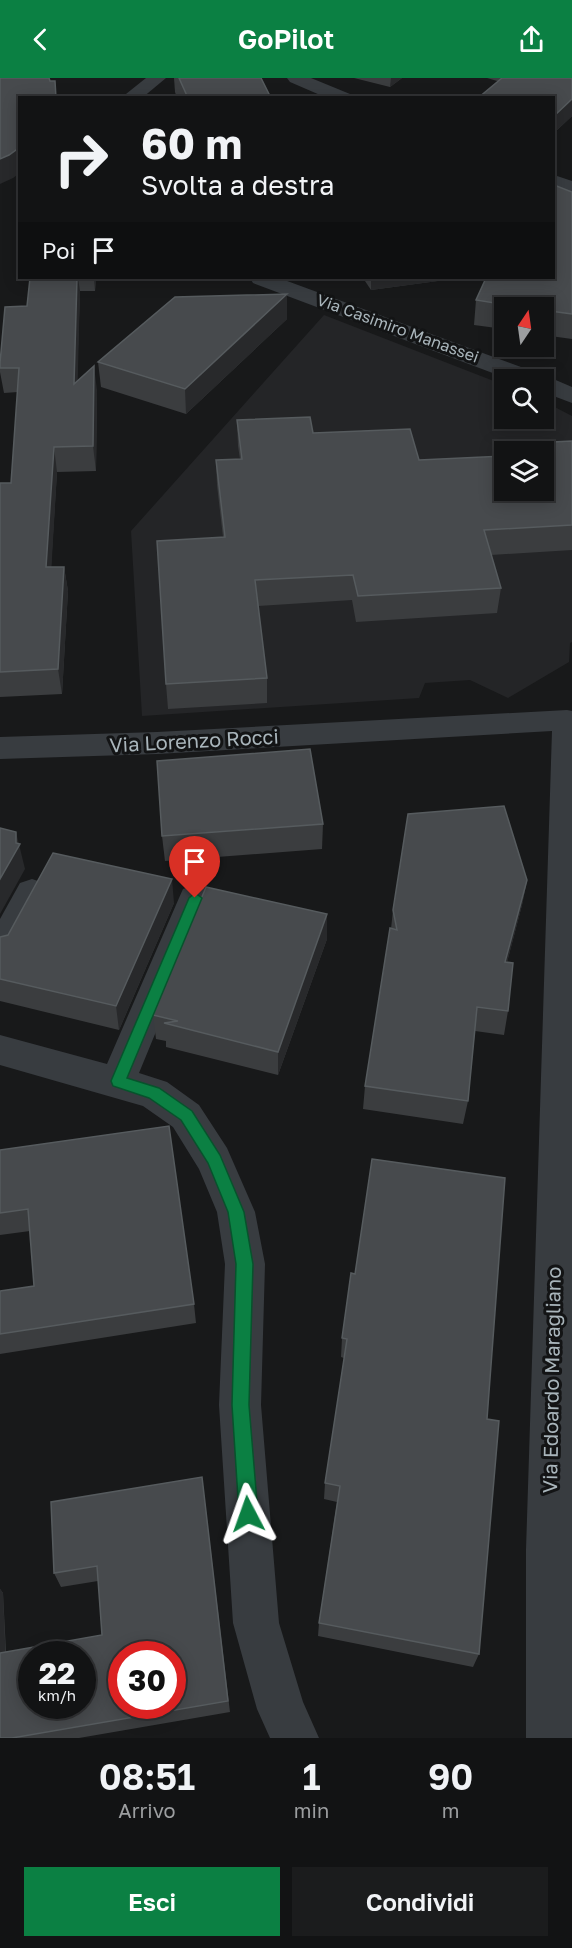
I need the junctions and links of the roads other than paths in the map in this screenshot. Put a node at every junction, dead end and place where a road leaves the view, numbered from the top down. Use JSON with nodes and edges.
{"nodes":[{"id":1,"x":157,"y":78,"type":"edge"},
{"id":2,"x":296,"y":78,"type":"edge"},
{"id":3,"x":133,"y":96,"type":"edge"},
{"id":4,"x":339,"y":96,"type":"edge"},
{"id":5,"x":555,"y":181,"type":"edge"},
{"id":6,"x":572,"y":188,"type":"edge"},
{"id":7,"x":264,"y":279,"type":"edge"},
{"id":8,"x":505,"y":369,"type":"edge"},
{"id":9,"x":554,"y":388,"type":"edge"},
{"id":10,"x":572,"y":396,"type":"edge"},
{"id":11,"x":570,"y":718,"type":"edge"},
{"id":12,"x":0,"y":748,"type":"edge"},
{"id":13,"x":45,"y":869,"type":"edge"},
{"id":14,"x":195,"y":898,"type":"dead end"},
{"id":15,"x":0,"y":949,"type":"edge"},
{"id":16,"x":0,"y":1050,"type":"edge"},
{"id":17,"x":118,"y":1081,"type":"junction"},
{"id":18,"x":295,"y":1738,"type":"edge"},
{"id":19,"x":550,"y":1738,"type":"edge"}],
"edges":[{"from":1,"to":3,"type":"street"},
{"from":2,"to":4,"type":"street"},
{"from":5,"to":6,"type":"street"},
{"from":7,"to":8,"type":"street","name":"Via Casimiro Manassei"},
{"from":9,"to":10,"type":"street"},
{"from":11,"to":12,"type":"street","name":"Via Lorenzo Rocci"},
{"from":11,"to":19,"type":"street","name":"Via Edoardo Maragliano"},
{"from":13,"to":15,"type":"street"},
{"from":14,"to":17,"type":"street"},
{"from":16,"to":17,"type":"street"},
{"from":17,"to":18,"type":"street"}]}
